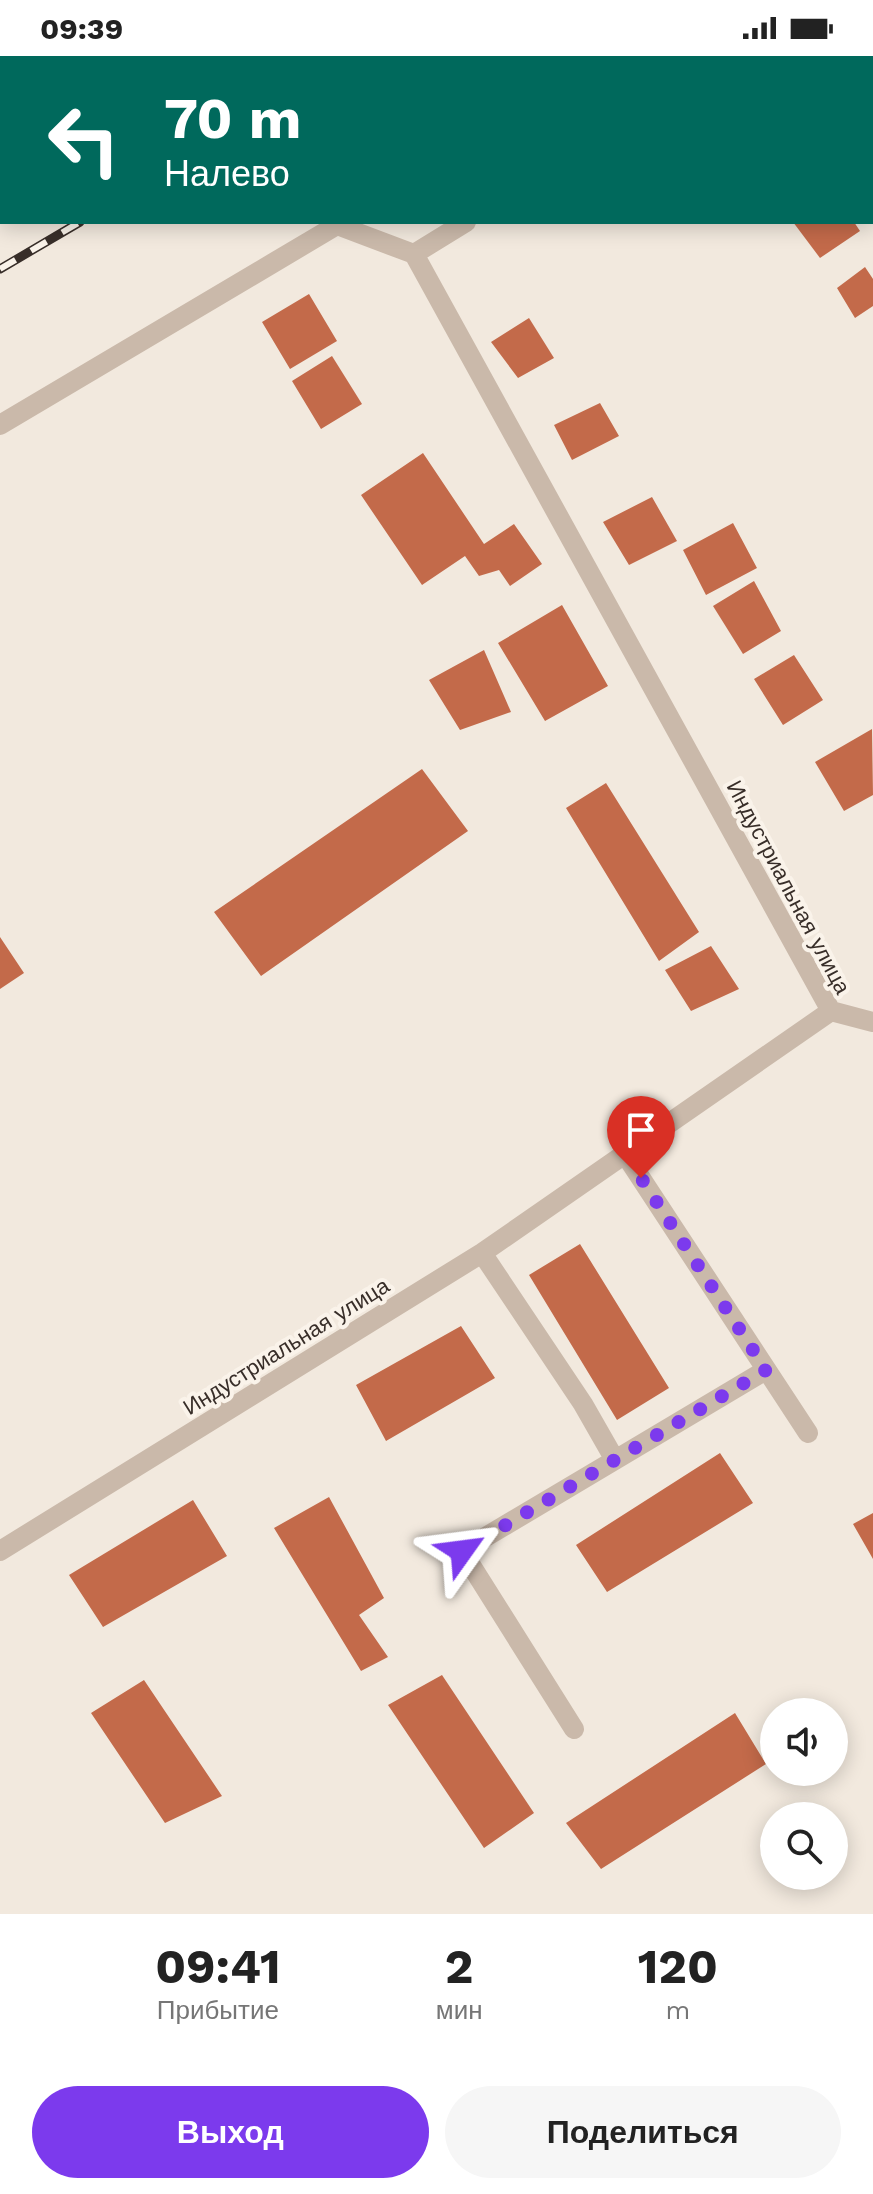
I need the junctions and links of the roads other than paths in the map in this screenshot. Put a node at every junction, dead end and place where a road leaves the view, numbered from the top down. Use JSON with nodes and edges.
{"nodes":[{"id":1,"x":463,"y":224,"type":"edge"},
{"id":2,"x":414,"y":254,"type":"junction"},
{"id":3,"x":0,"y":425,"type":"edge"},
{"id":4,"x":831,"y":1011,"type":"junction"},
{"id":5,"x":873,"y":1022,"type":"edge"},
{"id":6,"x":625,"y":1154,"type":"junction"},
{"id":7,"x":482,"y":1253,"type":"junction"},
{"id":8,"x":766,"y":1370,"type":"junction"},
{"id":9,"x":808,"y":1433,"type":"dead end"},
{"id":10,"x":615,"y":1460,"type":"junction"},
{"id":11,"x":0,"y":1551,"type":"edge"},
{"id":12,"x":574,"y":1729,"type":"dead end"}],
"edges":[{"from":1,"to":2,"type":"street"},
{"from":2,"to":3,"type":"street"},
{"from":2,"to":4,"type":"street","name":"Индустриальная улица"},
{"from":4,"to":5,"type":"street"},
{"from":4,"to":6,"type":"street","name":"Индустриальная улица"},
{"from":6,"to":7,"type":"street","name":"Индустриальная улица"},
{"from":6,"to":8,"type":"street"},
{"from":7,"to":10,"type":"street"},
{"from":7,"to":11,"type":"street","name":"Индустриальная улица"},
{"from":8,"to":9,"type":"street"},
{"from":8,"to":10,"type":"street"},
{"from":10,"to":12,"type":"street"}]}
